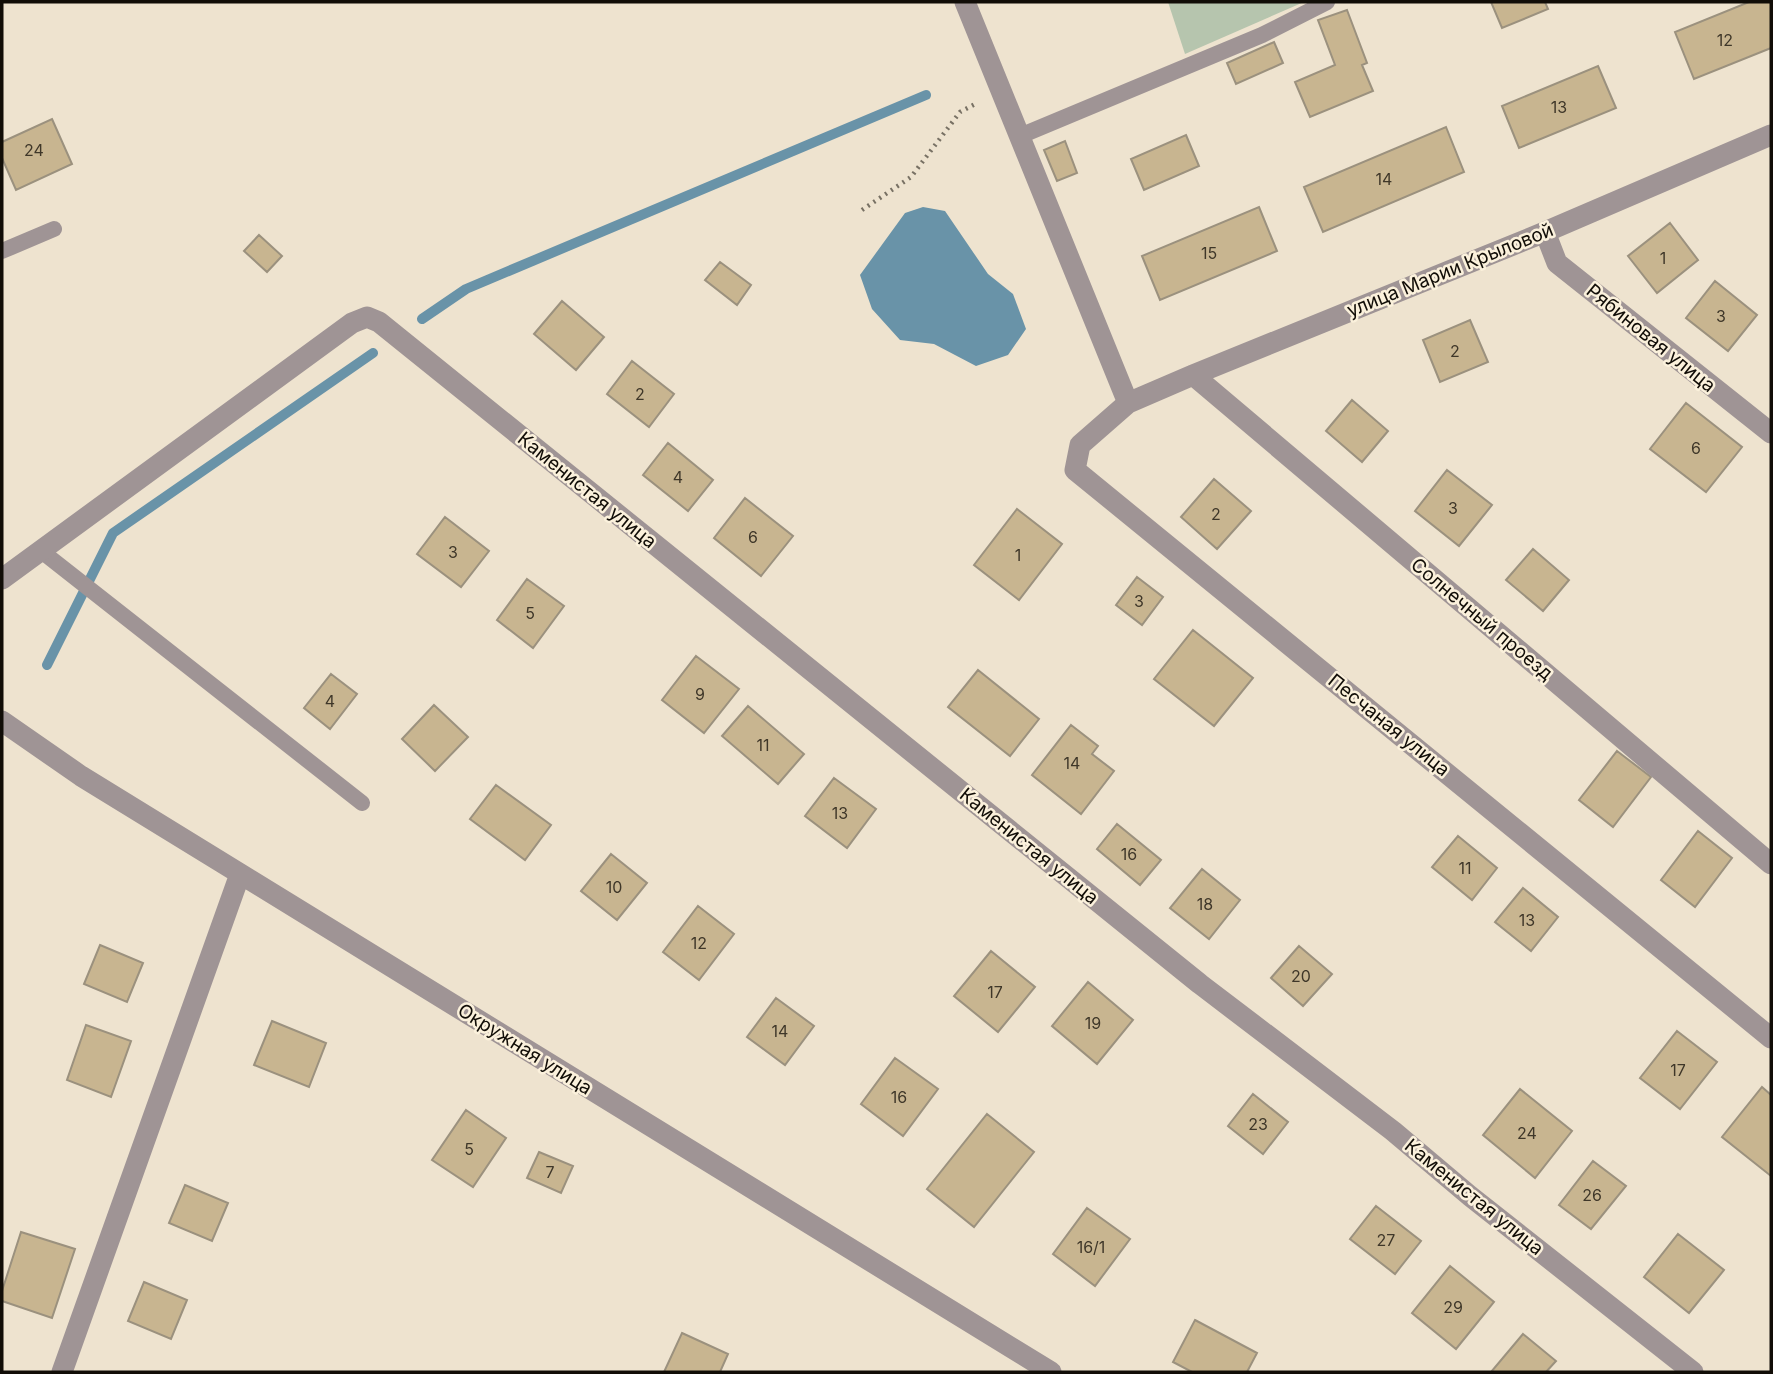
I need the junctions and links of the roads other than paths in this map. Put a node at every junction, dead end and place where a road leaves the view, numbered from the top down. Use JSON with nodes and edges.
{"nodes":[{"id":1,"x":965,"y":2,"type":"edge"},
{"id":2,"x":1327,"y":2,"type":"edge"},
{"id":3,"x":1771,"y":135,"type":"edge"},
{"id":4,"x":1020,"y":136,"type":"junction"},
{"id":5,"x":54,"y":229,"type":"dead end"},
{"id":6,"x":1545,"y":232,"type":"junction"},
{"id":7,"x":2,"y":251,"type":"edge"},
{"id":8,"x":1193,"y":374,"type":"junction"},
{"id":9,"x":1129,"y":403,"type":"junction"},
{"id":10,"x":1771,"y":433,"type":"edge"},
{"id":11,"x":40,"y":550,"type":"junction"},
{"id":12,"x":2,"y":579,"type":"edge"},
{"id":13,"x":2,"y":720,"type":"edge"},
{"id":14,"x":362,"y":803,"type":"dead end"},
{"id":15,"x":1771,"y":864,"type":"edge"},
{"id":16,"x":240,"y":874,"type":"junction"},
{"id":17,"x":1771,"y":1038,"type":"edge"},
{"id":18,"x":62,"y":1372,"type":"edge"},
{"id":19,"x":1051,"y":1372,"type":"edge"},
{"id":20,"x":1693,"y":1372,"type":"edge"}],
"edges":[{"from":1,"to":4,"type":"street"},
{"from":2,"to":4,"type":"lane"},
{"from":3,"to":6,"type":"street","name":"улица Марии Крыловой"},
{"from":4,"to":9,"type":"street"},
{"from":5,"to":7,"type":"lane"},
{"from":6,"to":8,"type":"street","name":"улица Марии Крыловой"},
{"from":6,"to":10,"type":"street","name":"Рябиновая улица"},
{"from":8,"to":9,"type":"street","name":"улица Марии Крыловой"},
{"from":8,"to":15,"type":"street","name":"Солнечный проезд"},
{"from":9,"to":17,"type":"street","name":"Песчаная улица"},
{"from":11,"to":12,"type":"street"},
{"from":11,"to":14,"type":"lane"},
{"from":11,"to":20,"type":"street","name":"Каменистая улица"},
{"from":13,"to":16,"type":"street","name":"Окружная улица"},
{"from":16,"to":18,"type":"street"},
{"from":16,"to":19,"type":"street","name":"Окружная улица"}]}
